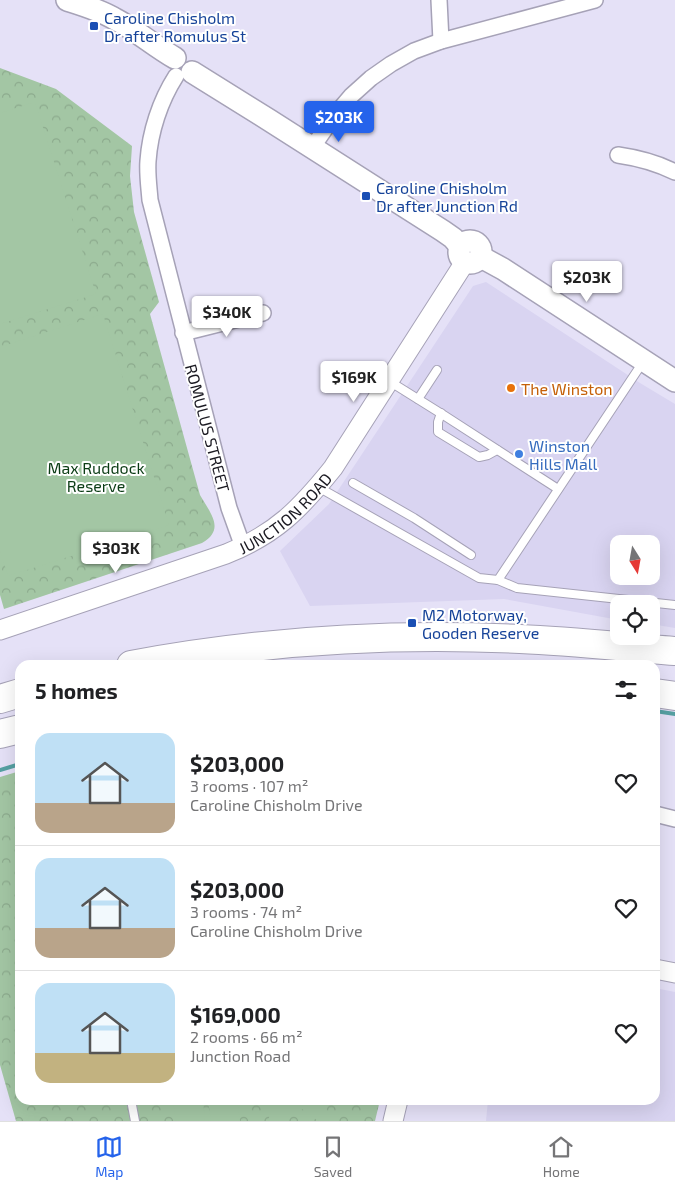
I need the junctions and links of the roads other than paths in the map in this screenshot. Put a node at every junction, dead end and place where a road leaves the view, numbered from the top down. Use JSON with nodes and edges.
{"nodes":[{"id":1,"x":67,"y":0,"type":"edge"},
{"id":2,"x":439,"y":0,"type":"edge"},
{"id":3,"x":595,"y":0,"type":"edge"},
{"id":4,"x":441,"y":41,"type":"junction"},
{"id":5,"x":181,"y":69,"type":"junction"},
{"id":6,"x":312,"y":148,"type":"junction"},
{"id":7,"x":618,"y":155,"type":"dead end"},
{"id":8,"x":675,"y":172,"type":"edge"},
{"id":9,"x":469,"y":255,"type":"junction"},
{"id":10,"x":263,"y":313,"type":"dead end"},
{"id":11,"x":184,"y":333,"type":"junction"},
{"id":12,"x":643,"y":361,"type":"junction"},
{"id":13,"x":437,"y":370,"type":"dead end"},
{"id":14,"x":389,"y":381,"type":"junction"},
{"id":15,"x":675,"y":381,"type":"edge"},
{"id":16,"x":418,"y":399,"type":"junction"},
{"id":17,"x":441,"y":413,"type":"junction"},
{"id":18,"x":497,"y":450,"type":"junction"},
{"id":19,"x":353,"y":483,"type":"dead end"},
{"id":20,"x":318,"y":487,"type":"junction"},
{"id":21,"x":558,"y":489,"type":"junction"},
{"id":22,"x":243,"y":547,"type":"junction"},
{"id":23,"x":471,"y":554,"type":"dead end"},
{"id":24,"x":498,"y":580,"type":"junction"},
{"id":25,"x":675,"y":606,"type":"edge"},
{"id":26,"x":0,"y":630,"type":"edge"},
{"id":27,"x":675,"y":651,"type":"edge"},
{"id":28,"x":158,"y":660,"type":"edge"},
{"id":29,"x":15,"y":694,"type":"edge"},
{"id":30,"x":660,"y":694,"type":"edge"},
{"id":31,"x":675,"y":696,"type":"edge"},
{"id":32,"x":0,"y":699,"type":"edge"},
{"id":33,"x":15,"y":730,"type":"edge"},
{"id":34,"x":0,"y":734,"type":"edge"},
{"id":35,"x":660,"y":815,"type":"edge"},
{"id":36,"x":675,"y":819,"type":"edge"},
{"id":37,"x":660,"y":971,"type":"edge"},
{"id":38,"x":675,"y":973,"type":"edge"},
{"id":39,"x":132,"y":1105,"type":"edge"},
{"id":40,"x":397,"y":1105,"type":"edge"},
{"id":41,"x":135,"y":1121,"type":"edge"},
{"id":42,"x":393,"y":1121,"type":"edge"}],
"edges":[{"from":1,"to":5,"type":"main road"},
{"from":2,"to":4,"type":"street"},
{"from":3,"to":4,"type":"street"},
{"from":4,"to":6,"type":"street"},
{"from":5,"to":6,"type":"main road"},
{"from":5,"to":11,"type":"street","name":"ROMULUS STREET"},
{"from":6,"to":9,"type":"main road"},
{"from":7,"to":8,"type":"street"},
{"from":9,"to":12,"type":"main road"},
{"from":9,"to":14,"type":"street","name":"JUNCTION ROAD"},
{"from":10,"to":11,"type":"street"},
{"from":11,"to":22,"type":"street","name":"ROMULUS STREET"},
{"from":12,"to":15,"type":"main road"},
{"from":12,"to":21,"type":"lane"},
{"from":13,"to":16,"type":"lane"},
{"from":14,"to":16,"type":"lane"},
{"from":14,"to":20,"type":"street","name":"JUNCTION ROAD"},
{"from":16,"to":17,"type":"lane"},
{"from":17,"to":18,"type":"lane"},
{"from":17,"to":18,"type":"lane"},
{"from":18,"to":21,"type":"lane"},
{"from":19,"to":23,"type":"lane"},
{"from":20,"to":22,"type":"street","name":"JUNCTION ROAD"},
{"from":20,"to":24,"type":"lane"},
{"from":21,"to":24,"type":"lane"},
{"from":22,"to":26,"type":"street","name":"JUNCTION ROAD"},
{"from":24,"to":25,"type":"lane"},
{"from":27,"to":28,"type":"highway"},
{"from":29,"to":32,"type":"highway"},
{"from":30,"to":31,"type":"highway"},
{"from":33,"to":34,"type":"highway"},
{"from":35,"to":36,"type":"street"},
{"from":37,"to":38,"type":"street"},
{"from":39,"to":41,"type":"lane"},
{"from":40,"to":42,"type":"street"}]}
